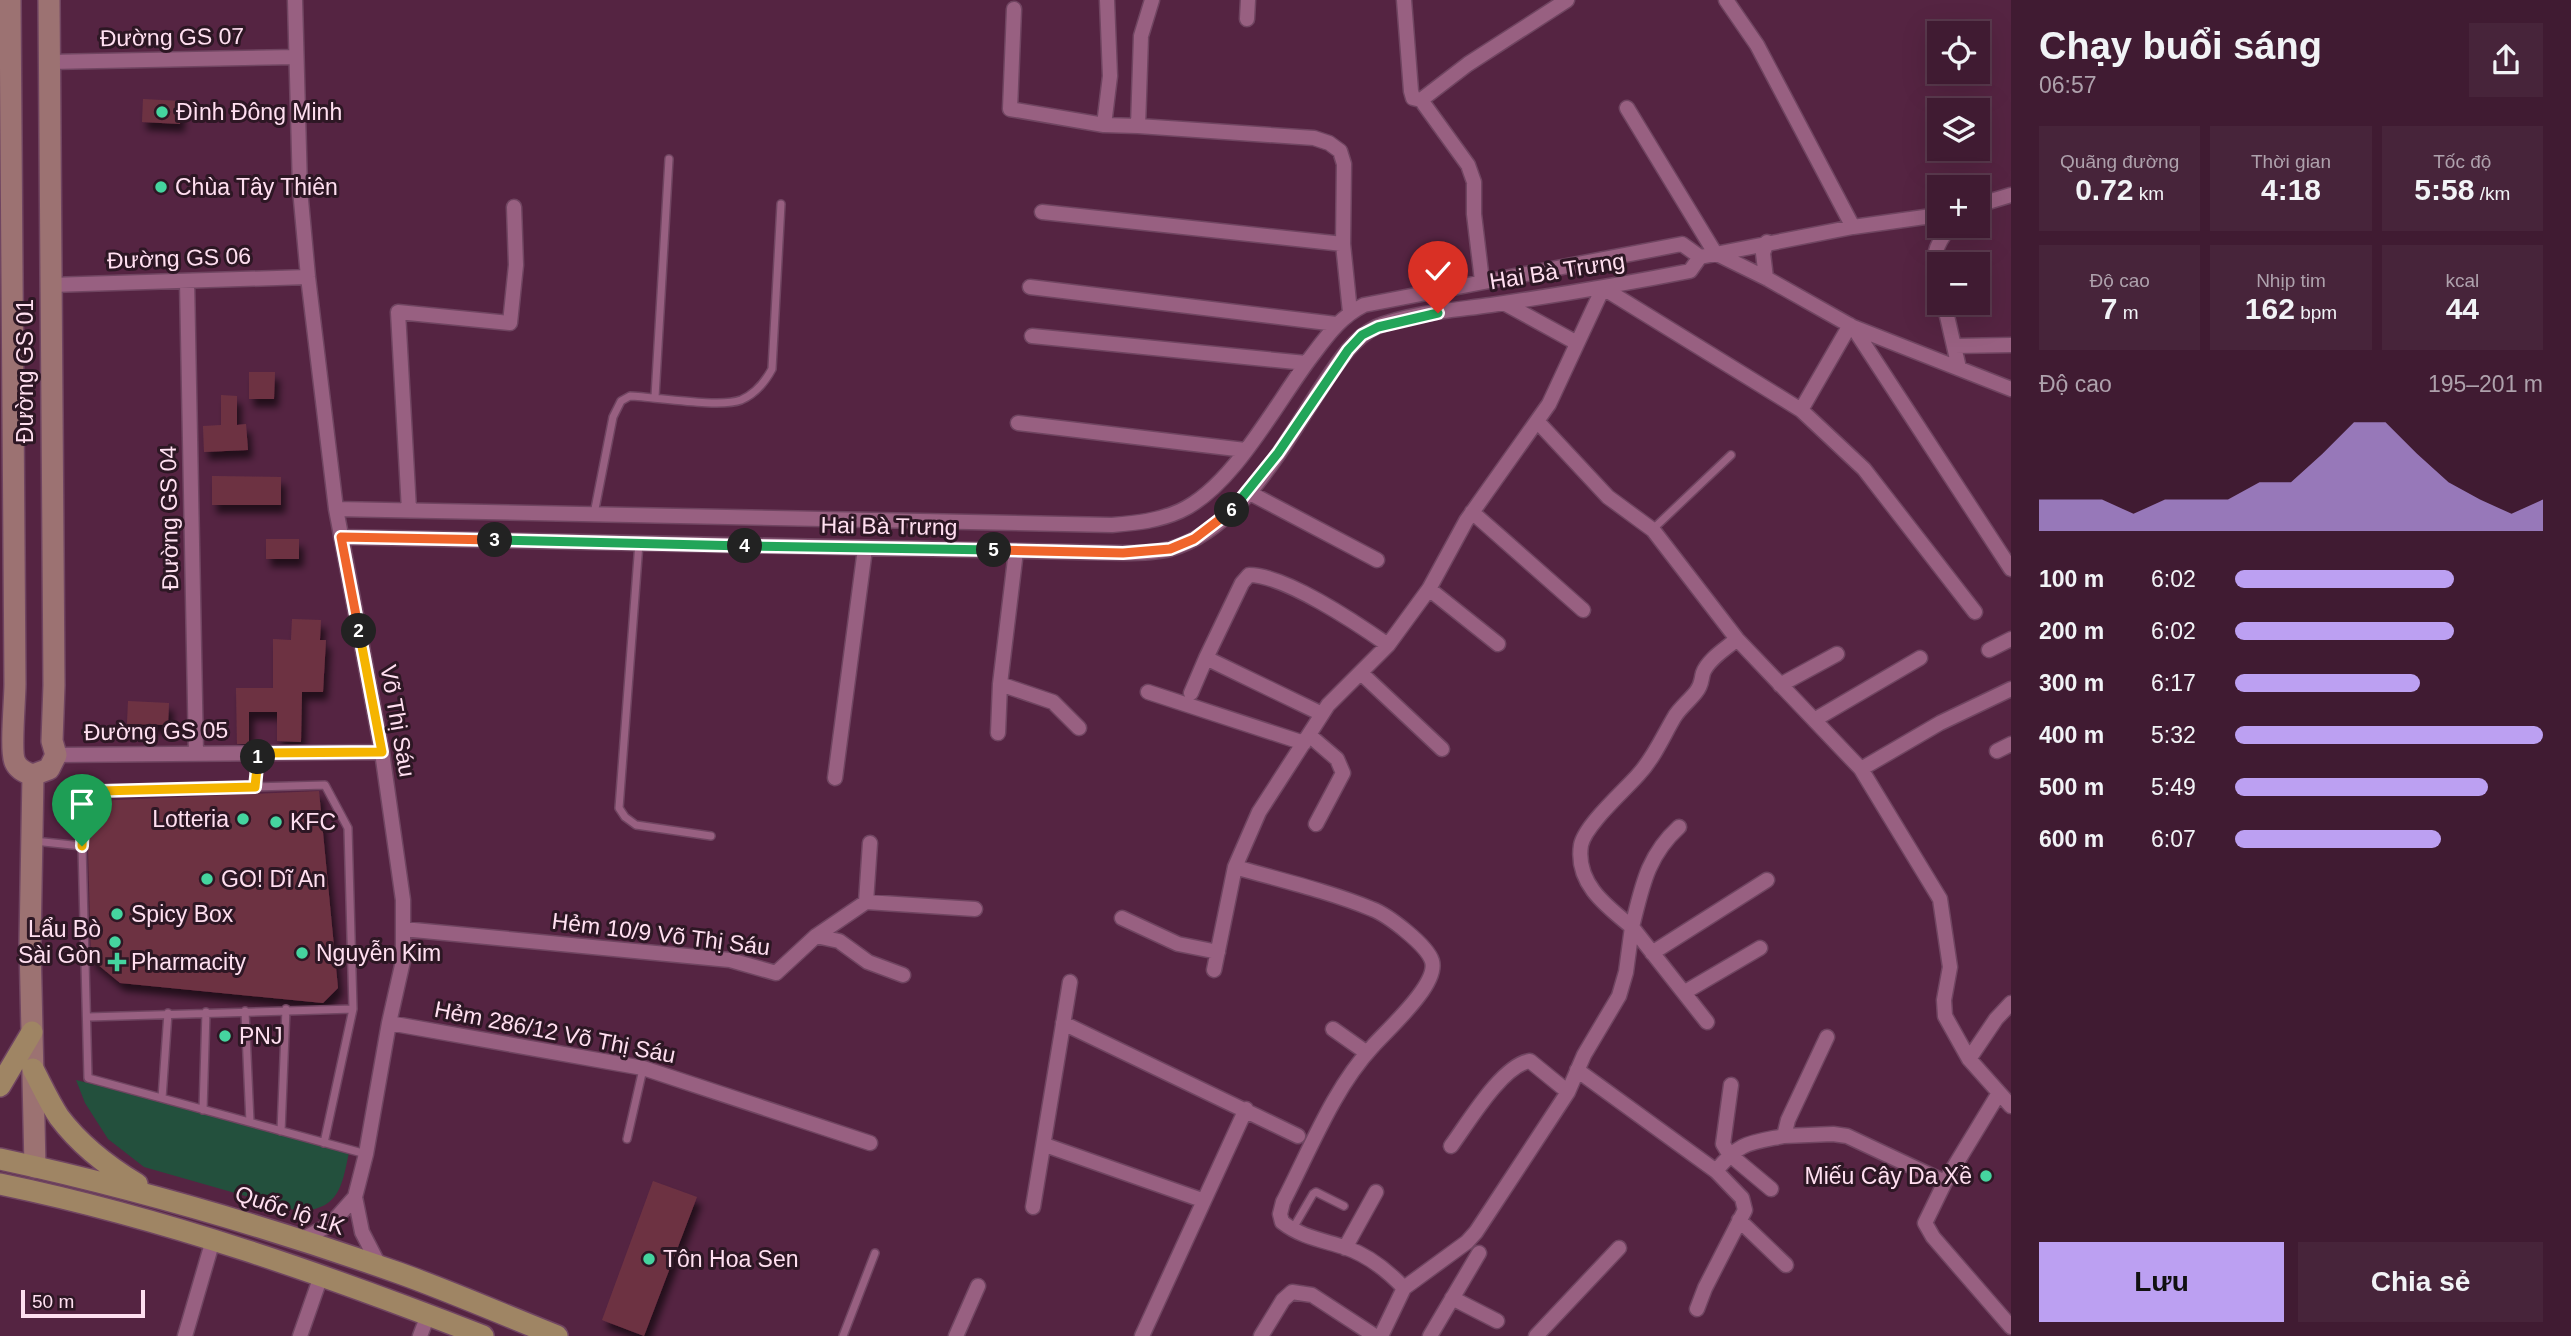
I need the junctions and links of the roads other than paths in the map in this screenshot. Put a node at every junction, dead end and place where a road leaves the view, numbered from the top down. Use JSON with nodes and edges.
{"nodes":[{"id":1,"x":10,"y":0,"type":"edge"},
{"id":2,"x":49,"y":0,"type":"edge"},
{"id":3,"x":295,"y":0,"type":"edge"},
{"id":4,"x":1107,"y":0,"type":"edge"},
{"id":5,"x":1152,"y":0,"type":"edge"},
{"id":6,"x":1248,"y":0,"type":"edge"},
{"id":7,"x":1404,"y":0,"type":"edge"},
{"id":8,"x":1567,"y":0,"type":"edge"},
{"id":9,"x":1726,"y":0,"type":"edge"},
{"id":10,"x":1014,"y":9,"type":"dead end"},
{"id":11,"x":1247,"y":19,"type":"dead end"},
{"id":12,"x":296,"y":57,"type":"junction"},
{"id":13,"x":49,"y":62,"type":"junction"},
{"id":14,"x":1421,"y":100,"type":"junction"},
{"id":15,"x":1626,"y":108,"type":"dead end"},
{"id":16,"x":1104,"y":125,"type":"junction"},
{"id":17,"x":1138,"y":126,"type":"junction"},
{"id":18,"x":669,"y":159,"type":"dead end"},
{"id":19,"x":2011,"y":195,"type":"edge"},
{"id":20,"x":1990,"y":201,"type":"edge"},
{"id":21,"x":781,"y":204,"type":"dead end"},
{"id":22,"x":514,"y":207,"type":"dead end"},
{"id":23,"x":1042,"y":212,"type":"dead end"},
{"id":24,"x":1927,"y":217,"type":"edge"},
{"id":25,"x":1853,"y":227,"type":"junction"},
{"id":26,"x":1767,"y":242,"type":"junction"},
{"id":27,"x":1343,"y":244,"type":"junction"},
{"id":28,"x":1715,"y":253,"type":"junction"},
{"id":29,"x":1700,"y":257,"type":"junction"},
{"id":30,"x":308,"y":277,"type":"junction"},
{"id":31,"x":1766,"y":278,"type":"junction"},
{"id":32,"x":187,"y":281,"type":"junction"},
{"id":33,"x":1482,"y":281,"type":"junction"},
{"id":34,"x":6,"y":284,"type":"edge"},
{"id":35,"x":51,"y":285,"type":"junction"},
{"id":36,"x":1030,"y":287,"type":"dead end"},
{"id":37,"x":1603,"y":288,"type":"junction"},
{"id":38,"x":1504,"y":303,"type":"junction"},
{"id":39,"x":1350,"y":312,"type":"junction"},
{"id":40,"x":1947,"y":315,"type":"edge"},
{"id":41,"x":1336,"y":324,"type":"junction"},
{"id":42,"x":1851,"y":326,"type":"junction"},
{"id":43,"x":1032,"y":336,"type":"dead end"},
{"id":44,"x":1577,"y":343,"type":"junction"},
{"id":45,"x":2011,"y":345,"type":"edge"},
{"id":46,"x":1955,"y":346,"type":"junction"},
{"id":47,"x":1306,"y":363,"type":"junction"},
{"id":48,"x":1959,"y":368,"type":"junction"},
{"id":49,"x":2011,"y":389,"type":"edge"},
{"id":50,"x":654,"y":397,"type":"junction"},
{"id":51,"x":1801,"y":411,"type":"junction"},
{"id":52,"x":1537,"y":421,"type":"junction"},
{"id":53,"x":1018,"y":423,"type":"dead end"},
{"id":54,"x":1245,"y":450,"type":"junction"},
{"id":55,"x":1731,"y":455,"type":"dead end"},
{"id":56,"x":1248,"y":492,"type":"junction"},
{"id":57,"x":336,"y":509,"type":"junction"},
{"id":58,"x":409,"y":510,"type":"junction"},
{"id":59,"x":1472,"y":512,"type":"junction"},
{"id":60,"x":594,"y":514,"type":"junction"},
{"id":61,"x":1653,"y":530,"type":"junction"},
{"id":62,"x":341,"y":537,"type":"junction"},
{"id":63,"x":639,"y":543,"type":"junction"},
{"id":64,"x":865,"y":549,"type":"junction"},
{"id":65,"x":1016,"y":551,"type":"junction"},
{"id":66,"x":1377,"y":560,"type":"dead end"},
{"id":67,"x":2011,"y":569,"type":"edge"},
{"id":68,"x":1429,"y":589,"type":"junction"},
{"id":69,"x":1583,"y":610,"type":"dead end"},
{"id":70,"x":1975,"y":612,"type":"dead end"},
{"id":71,"x":1737,"y":639,"type":"junction"},
{"id":72,"x":2011,"y":639,"type":"edge"},
{"id":73,"x":1498,"y":644,"type":"dead end"},
{"id":74,"x":1388,"y":645,"type":"junction"},
{"id":75,"x":1989,"y":650,"type":"dead end"},
{"id":76,"x":1838,"y":654,"type":"dead end"},
{"id":77,"x":1206,"y":658,"type":"junction"},
{"id":78,"x":1920,"y":658,"type":"dead end"},
{"id":79,"x":1361,"y":673,"type":"junction"},
{"id":80,"x":1000,"y":684,"type":"junction"},
{"id":81,"x":1780,"y":685,"type":"junction"},
{"id":82,"x":2011,"y":689,"type":"edge"},
{"id":83,"x":1148,"y":692,"type":"dead end"},
{"id":84,"x":1191,"y":693,"type":"dead end"},
{"id":85,"x":1322,"y":714,"type":"junction"},
{"id":86,"x":1814,"y":720,"type":"junction"},
{"id":87,"x":1079,"y":728,"type":"dead end"},
{"id":88,"x":998,"y":733,"type":"dead end"},
{"id":89,"x":1306,"y":739,"type":"junction"},
{"id":90,"x":2011,"y":744,"type":"edge"},
{"id":91,"x":54,"y":748,"type":"junction"},
{"id":92,"x":1442,"y":749,"type":"dead end"},
{"id":93,"x":9,"y":750,"type":"edge"},
{"id":94,"x":1997,"y":751,"type":"dead end"},
{"id":95,"x":382,"y":752,"type":"junction"},
{"id":96,"x":259,"y":753,"type":"junction"},
{"id":97,"x":196,"y":754,"type":"junction"},
{"id":98,"x":1861,"y":769,"type":"junction"},
{"id":99,"x":33,"y":775,"type":"junction"},
{"id":100,"x":835,"y":778,"type":"dead end"},
{"id":101,"x":255,"y":787,"type":"junction"},
{"id":102,"x":1316,"y":824,"type":"dead end"},
{"id":103,"x":1679,"y":827,"type":"dead end"},
{"id":104,"x":711,"y":836,"type":"dead end"},
{"id":105,"x":32,"y":840,"type":"junction"},
{"id":106,"x":870,"y":843,"type":"dead end"},
{"id":107,"x":82,"y":846,"type":"junction"},
{"id":108,"x":1235,"y":867,"type":"junction"},
{"id":109,"x":1767,"y":880,"type":"dead end"},
{"id":110,"x":866,"y":902,"type":"junction"},
{"id":111,"x":975,"y":909,"type":"dead end"},
{"id":112,"x":1122,"y":918,"type":"dead end"},
{"id":113,"x":1632,"y":927,"type":"junction"},
{"id":114,"x":403,"y":929,"type":"junction"},
{"id":115,"x":816,"y":936,"type":"junction"},
{"id":116,"x":1760,"y":948,"type":"dead end"},
{"id":117,"x":1218,"y":952,"type":"junction"},
{"id":118,"x":1652,"y":953,"type":"junction"},
{"id":119,"x":1214,"y":970,"type":"dead end"},
{"id":120,"x":904,"y":975,"type":"dead end"},
{"id":121,"x":1070,"y":982,"type":"dead end"},
{"id":122,"x":1685,"y":992,"type":"junction"},
{"id":123,"x":2011,"y":1003,"type":"edge"},
{"id":124,"x":286,"y":1009,"type":"junction"},
{"id":125,"x":353,"y":1009,"type":"junction"},
{"id":126,"x":245,"y":1011,"type":"junction"},
{"id":127,"x":206,"y":1012,"type":"junction"},
{"id":128,"x":168,"y":1013,"type":"junction"},
{"id":129,"x":88,"y":1017,"type":"junction"},
{"id":130,"x":1707,"y":1022,"type":"dead end"},
{"id":131,"x":389,"y":1023,"type":"junction"},
{"id":132,"x":1063,"y":1023,"type":"junction"},
{"id":133,"x":1333,"y":1029,"type":"dead end"},
{"id":134,"x":32,"y":1032,"type":"junction"},
{"id":135,"x":1827,"y":1037,"type":"dead end"},
{"id":136,"x":1367,"y":1053,"type":"junction"},
{"id":137,"x":1969,"y":1059,"type":"junction"},
{"id":138,"x":643,"y":1068,"type":"junction"},
{"id":139,"x":33,"y":1069,"type":"junction"},
{"id":140,"x":1577,"y":1070,"type":"junction"},
{"id":141,"x":1731,"y":1085,"type":"dead end"},
{"id":142,"x":0,"y":1086,"type":"edge"},
{"id":143,"x":1568,"y":1092,"type":"junction"},
{"id":144,"x":1999,"y":1093,"type":"junction"},
{"id":145,"x":162,"y":1098,"type":"junction"},
{"id":146,"x":2011,"y":1106,"type":"edge"},
{"id":147,"x":1246,"y":1109,"type":"junction"},
{"id":148,"x":203,"y":1110,"type":"junction"},
{"id":149,"x":250,"y":1122,"type":"junction"},
{"id":150,"x":281,"y":1131,"type":"junction"},
{"id":151,"x":1298,"y":1136,"type":"dead end"},
{"id":152,"x":1784,"y":1136,"type":"junction"},
{"id":153,"x":627,"y":1139,"type":"dead end"},
{"id":154,"x":324,"y":1143,"type":"junction"},
{"id":155,"x":870,"y":1143,"type":"dead end"},
{"id":156,"x":1045,"y":1145,"type":"junction"},
{"id":157,"x":1451,"y":1146,"type":"dead end"},
{"id":158,"x":366,"y":1154,"type":"junction"},
{"id":159,"x":1729,"y":1154,"type":"junction"},
{"id":160,"x":0,"y":1159,"type":"edge"},
{"id":161,"x":35,"y":1167,"type":"junction"},
{"id":162,"x":1717,"y":1171,"type":"junction"},
{"id":163,"x":1945,"y":1182,"type":"junction"},
{"id":164,"x":0,"y":1184,"type":"edge"},
{"id":165,"x":1771,"y":1189,"type":"dead end"},
{"id":166,"x":35,"y":1192,"type":"junction"},
{"id":167,"x":1376,"y":1192,"type":"dead end"},
{"id":168,"x":355,"y":1197,"type":"junction"},
{"id":169,"x":167,"y":1200,"type":"junction"},
{"id":170,"x":1202,"y":1200,"type":"junction"},
{"id":171,"x":1344,"y":1206,"type":"dead end"},
{"id":172,"x":1033,"y":1207,"type":"dead end"},
{"id":173,"x":1739,"y":1220,"type":"junction"},
{"id":174,"x":1292,"y":1230,"type":"junction"},
{"id":175,"x":213,"y":1240,"type":"junction"},
{"id":176,"x":301,"y":1240,"type":"junction"},
{"id":177,"x":1345,"y":1248,"type":"junction"},
{"id":178,"x":1619,"y":1248,"type":"dead end"},
{"id":179,"x":875,"y":1253,"type":"dead end"},
{"id":180,"x":1479,"y":1253,"type":"dead end"},
{"id":181,"x":1786,"y":1265,"type":"dead end"},
{"id":182,"x":380,"y":1267,"type":"junction"},
{"id":183,"x":321,"y":1276,"type":"junction"},
{"id":184,"x":978,"y":1286,"type":"dead end"},
{"id":185,"x":1404,"y":1288,"type":"junction"},
{"id":186,"x":1452,"y":1298,"type":"junction"},
{"id":187,"x":1697,"y":1309,"type":"dead end"},
{"id":188,"x":428,"y":1315,"type":"junction"},
{"id":189,"x":1497,"y":1321,"type":"dead end"},
{"id":190,"x":2011,"y":1327,"type":"edge"},
{"id":191,"x":2011,"y":1333,"type":"edge"},
{"id":192,"x":185,"y":1336,"type":"edge"},
{"id":193,"x":300,"y":1336,"type":"edge"},
{"id":194,"x":420,"y":1336,"type":"edge"},
{"id":195,"x":482,"y":1336,"type":"edge"},
{"id":196,"x":557,"y":1336,"type":"edge"},
{"id":197,"x":843,"y":1336,"type":"edge"},
{"id":198,"x":956,"y":1336,"type":"edge"},
{"id":199,"x":1142,"y":1336,"type":"edge"},
{"id":200,"x":1261,"y":1336,"type":"edge"},
{"id":201,"x":1375,"y":1336,"type":"edge"},
{"id":202,"x":1381,"y":1336,"type":"edge"},
{"id":203,"x":1430,"y":1336,"type":"edge"},
{"id":204,"x":1535,"y":1336,"type":"edge"},
{"id":205,"x":2002,"y":1336,"type":"edge"}],
"edges":[{"from":1,"to":34,"type":"street","name":"Đường GS 01"},
{"from":2,"to":13,"type":"street","name":"Đường GS 01"},
{"from":3,"to":12,"type":"street","name":"Võ Thị Sáu"},
{"from":4,"to":16,"type":"street"},
{"from":5,"to":17,"type":"street"},
{"from":6,"to":11,"type":"street"},
{"from":7,"to":14,"type":"street"},
{"from":8,"to":14,"type":"street"},
{"from":9,"to":25,"type":"street"},
{"from":10,"to":16,"type":"street"},
{"from":12,"to":13,"type":"street","name":"Đường GS 07"},
{"from":12,"to":30,"type":"street","name":"Võ Thị Sáu"},
{"from":13,"to":35,"type":"street","name":"Đường GS 01"},
{"from":14,"to":33,"type":"street"},
{"from":15,"to":28,"type":"street"},
{"from":16,"to":17,"type":"street"},
{"from":17,"to":27,"type":"street"},
{"from":18,"to":50,"type":"lane"},
{"from":19,"to":20,"type":"street"},
{"from":21,"to":50,"type":"lane"},
{"from":22,"to":58,"type":"street"},
{"from":23,"to":27,"type":"street"},
{"from":24,"to":25,"type":"street","name":"Hai Bà Trưng"},
{"from":25,"to":26,"type":"street","name":"Hai Bà Trưng"},
{"from":26,"to":28,"type":"street","name":"Hai Bà Trưng"},
{"from":26,"to":31,"type":"street"},
{"from":27,"to":39,"type":"street"},
{"from":28,"to":29,"type":"street","name":"Hai Bà Trưng"},
{"from":28,"to":31,"type":"street"},
{"from":29,"to":33,"type":"street","name":"Hai Bà Trưng"},
{"from":29,"to":37,"type":"street","name":"Hai Bà Trưng"},
{"from":30,"to":32,"type":"street","name":"Đường GS 06"},
{"from":30,"to":57,"type":"street","name":"Võ Thị Sáu"},
{"from":31,"to":42,"type":"street"},
{"from":32,"to":35,"type":"street","name":"Đường GS 06"},
{"from":32,"to":97,"type":"street","name":"Đường GS 04"},
{"from":33,"to":39,"type":"street","name":"Hai Bà Trưng"},
{"from":34,"to":35,"type":"street"},
{"from":34,"to":93,"type":"street","name":"Đường GS 01"},
{"from":35,"to":91,"type":"street","name":"Đường GS 01"},
{"from":36,"to":41,"type":"street"},
{"from":37,"to":38,"type":"street","name":"Hai Bà Trưng"},
{"from":37,"to":44,"type":"street"},
{"from":37,"to":51,"type":"street"},
{"from":38,"to":44,"type":"street"},
{"from":38,"to":56,"type":"street","name":"Hai Bà Trưng"},
{"from":39,"to":41,"type":"street","name":"Hai Bà Trưng"},
{"from":40,"to":46,"type":"street"},
{"from":41,"to":47,"type":"street","name":"Hai Bà Trưng"},
{"from":42,"to":48,"type":"street"},
{"from":42,"to":51,"type":"street"},
{"from":42,"to":67,"type":"street"},
{"from":43,"to":47,"type":"street"},
{"from":44,"to":52,"type":"street"},
{"from":45,"to":46,"type":"street"},
{"from":46,"to":48,"type":"street"},
{"from":47,"to":54,"type":"street","name":"Hai Bà Trưng"},
{"from":48,"to":49,"type":"street"},
{"from":50,"to":60,"type":"lane"},
{"from":51,"to":70,"type":"street"},
{"from":52,"to":59,"type":"street"},
{"from":52,"to":61,"type":"street"},
{"from":53,"to":54,"type":"street"},
{"from":54,"to":60,"type":"street","name":"Hai Bà Trưng"},
{"from":55,"to":61,"type":"lane"},
{"from":56,"to":65,"type":"street","name":"Hai Bà Trưng"},
{"from":56,"to":66,"type":"street"},
{"from":57,"to":58,"type":"street","name":"Hai Bà Trưng"},
{"from":57,"to":62,"type":"street","name":"Võ Thị Sáu"},
{"from":58,"to":60,"type":"street","name":"Hai Bà Trưng"},
{"from":59,"to":68,"type":"street"},
{"from":59,"to":69,"type":"street"},
{"from":61,"to":71,"type":"street"},
{"from":62,"to":63,"type":"street","name":"Hai Bà Trưng"},
{"from":62,"to":95,"type":"street","name":"Võ Thị Sáu"},
{"from":63,"to":64,"type":"street","name":"Hai Bà Trưng"},
{"from":63,"to":104,"type":"lane"},
{"from":64,"to":65,"type":"street","name":"Hai Bà Trưng"},
{"from":64,"to":100,"type":"street"},
{"from":65,"to":80,"type":"street"},
{"from":68,"to":73,"type":"street"},
{"from":68,"to":74,"type":"street"},
{"from":71,"to":81,"type":"street"},
{"from":71,"to":113,"type":"street"},
{"from":72,"to":75,"type":"street"},
{"from":74,"to":77,"type":"street"},
{"from":74,"to":79,"type":"street"},
{"from":76,"to":81,"type":"street"},
{"from":77,"to":84,"type":"street"},
{"from":77,"to":85,"type":"street"},
{"from":78,"to":86,"type":"street"},
{"from":79,"to":85,"type":"street"},
{"from":79,"to":92,"type":"street"},
{"from":80,"to":87,"type":"street"},
{"from":80,"to":88,"type":"street"},
{"from":81,"to":86,"type":"street"},
{"from":82,"to":98,"type":"street"},
{"from":83,"to":89,"type":"street"},
{"from":85,"to":89,"type":"street"},
{"from":86,"to":98,"type":"street"},
{"from":89,"to":102,"type":"street"},
{"from":89,"to":108,"type":"street"},
{"from":90,"to":94,"type":"street"},
{"from":91,"to":93,"type":"street"},
{"from":91,"to":97,"type":"street","name":"Đường GS 05"},
{"from":91,"to":99,"type":"street"},
{"from":93,"to":99,"type":"street"},
{"from":95,"to":96,"type":"street","name":"Đường GS 05"},
{"from":95,"to":114,"type":"street","name":"Võ Thị Sáu"},
{"from":96,"to":97,"type":"street","name":"Đường GS 05"},
{"from":96,"to":101,"type":"lane"},
{"from":98,"to":137,"type":"street"},
{"from":99,"to":105,"type":"street"},
{"from":101,"to":107,"type":"lane"},
{"from":101,"to":125,"type":"lane"},
{"from":103,"to":113,"type":"street"},
{"from":105,"to":107,"type":"lane"},
{"from":105,"to":134,"type":"street"},
{"from":106,"to":110,"type":"street"},
{"from":107,"to":129,"type":"lane"},
{"from":108,"to":117,"type":"street"},
{"from":108,"to":136,"type":"street"},
{"from":109,"to":118,"type":"street"},
{"from":110,"to":111,"type":"street"},
{"from":110,"to":115,"type":"street","name":"Hẻm 10/9 Võ Thị Sáu"},
{"from":112,"to":117,"type":"street"},
{"from":113,"to":118,"type":"street"},
{"from":113,"to":140,"type":"street"},
{"from":114,"to":115,"type":"street","name":"Hẻm 10/9 Võ Thị Sáu"},
{"from":114,"to":131,"type":"street","name":"Võ Thị Sáu"},
{"from":115,"to":120,"type":"street"},
{"from":116,"to":122,"type":"street"},
{"from":117,"to":119,"type":"street"},
{"from":118,"to":122,"type":"street"},
{"from":121,"to":132,"type":"street"},
{"from":122,"to":130,"type":"street"},
{"from":123,"to":137,"type":"street"},
{"from":124,"to":125,"type":"lane"},
{"from":124,"to":126,"type":"lane"},
{"from":124,"to":150,"type":"lane"},
{"from":125,"to":154,"type":"lane"},
{"from":126,"to":127,"type":"lane"},
{"from":126,"to":149,"type":"lane"},
{"from":127,"to":128,"type":"lane"},
{"from":127,"to":148,"type":"lane"},
{"from":128,"to":129,"type":"lane"},
{"from":128,"to":145,"type":"lane"},
{"from":129,"to":145,"type":"lane"},
{"from":131,"to":138,"type":"street","name":"Hẻm 286/12 Võ Thị Sáu"},
{"from":131,"to":158,"type":"street","name":"Võ Thị Sáu"},
{"from":132,"to":147,"type":"street"},
{"from":132,"to":156,"type":"street"},
{"from":133,"to":136,"type":"street"},
{"from":134,"to":139,"type":"street"},
{"from":134,"to":142,"type":"main road"},
{"from":135,"to":152,"type":"street"},
{"from":136,"to":174,"type":"street"},
{"from":137,"to":144,"type":"street"},
{"from":138,"to":153,"type":"lane"},
{"from":138,"to":155,"type":"street","name":"Hẻm 286/12 Võ Thị Sáu"},
{"from":139,"to":161,"type":"street"},
{"from":139,"to":169,"type":"main road"},
{"from":140,"to":143,"type":"street"},
{"from":140,"to":162,"type":"street"},
{"from":141,"to":159,"type":"street"},
{"from":143,"to":157,"type":"street"},
{"from":143,"to":185,"type":"street"},
{"from":144,"to":146,"type":"street"},
{"from":144,"to":163,"type":"street"},
{"from":145,"to":148,"type":"lane"},
{"from":147,"to":151,"type":"street"},
{"from":147,"to":170,"type":"street"},
{"from":148,"to":149,"type":"lane"},
{"from":149,"to":150,"type":"lane"},
{"from":150,"to":154,"type":"lane"},
{"from":152,"to":159,"type":"street"},
{"from":152,"to":163,"type":"street"},
{"from":154,"to":158,"type":"lane"},
{"from":156,"to":170,"type":"street"},
{"from":156,"to":172,"type":"street"},
{"from":158,"to":168,"type":"street","name":"Võ Thị Sáu"},
{"from":159,"to":162,"type":"street"},
{"from":159,"to":165,"type":"street"},
{"from":160,"to":161,"type":"main road","name":"Quốc lộ 1K"},
{"from":161,"to":166,"type":"main road"},
{"from":161,"to":169,"type":"main road","name":"Quốc lộ 1K"},
{"from":162,"to":173,"type":"street"},
{"from":163,"to":190,"type":"street"},
{"from":164,"to":166,"type":"main road"},
{"from":166,"to":175,"type":"main road"},
{"from":167,"to":177,"type":"street"},
{"from":168,"to":176,"type":"street","name":"Võ Thị Sáu"},
{"from":168,"to":182,"type":"street","name":"Võ Thị Sáu"},
{"from":169,"to":176,"type":"main road","name":"Quốc lộ 1K"},
{"from":170,"to":199,"type":"street"},
{"from":171,"to":174,"type":"lane"},
{"from":173,"to":181,"type":"street"},
{"from":173,"to":187,"type":"street"},
{"from":174,"to":177,"type":"street"},
{"from":175,"to":183,"type":"main road"},
{"from":175,"to":192,"type":"street"},
{"from":176,"to":182,"type":"main road","name":"Quốc lộ 1K"},
{"from":177,"to":185,"type":"street"},
{"from":178,"to":204,"type":"street"},
{"from":179,"to":197,"type":"lane"},
{"from":180,"to":186,"type":"street"},
{"from":182,"to":196,"type":"main road","name":"Quốc lộ 1K"},
{"from":183,"to":188,"type":"main road"},
{"from":183,"to":193,"type":"street"},
{"from":184,"to":198,"type":"street"},
{"from":185,"to":202,"type":"street"},
{"from":186,"to":189,"type":"street"},
{"from":186,"to":203,"type":"street"},
{"from":188,"to":194,"type":"street"},
{"from":188,"to":195,"type":"main road"},
{"from":191,"to":205,"type":"street"},
{"from":200,"to":201,"type":"street"}]}
